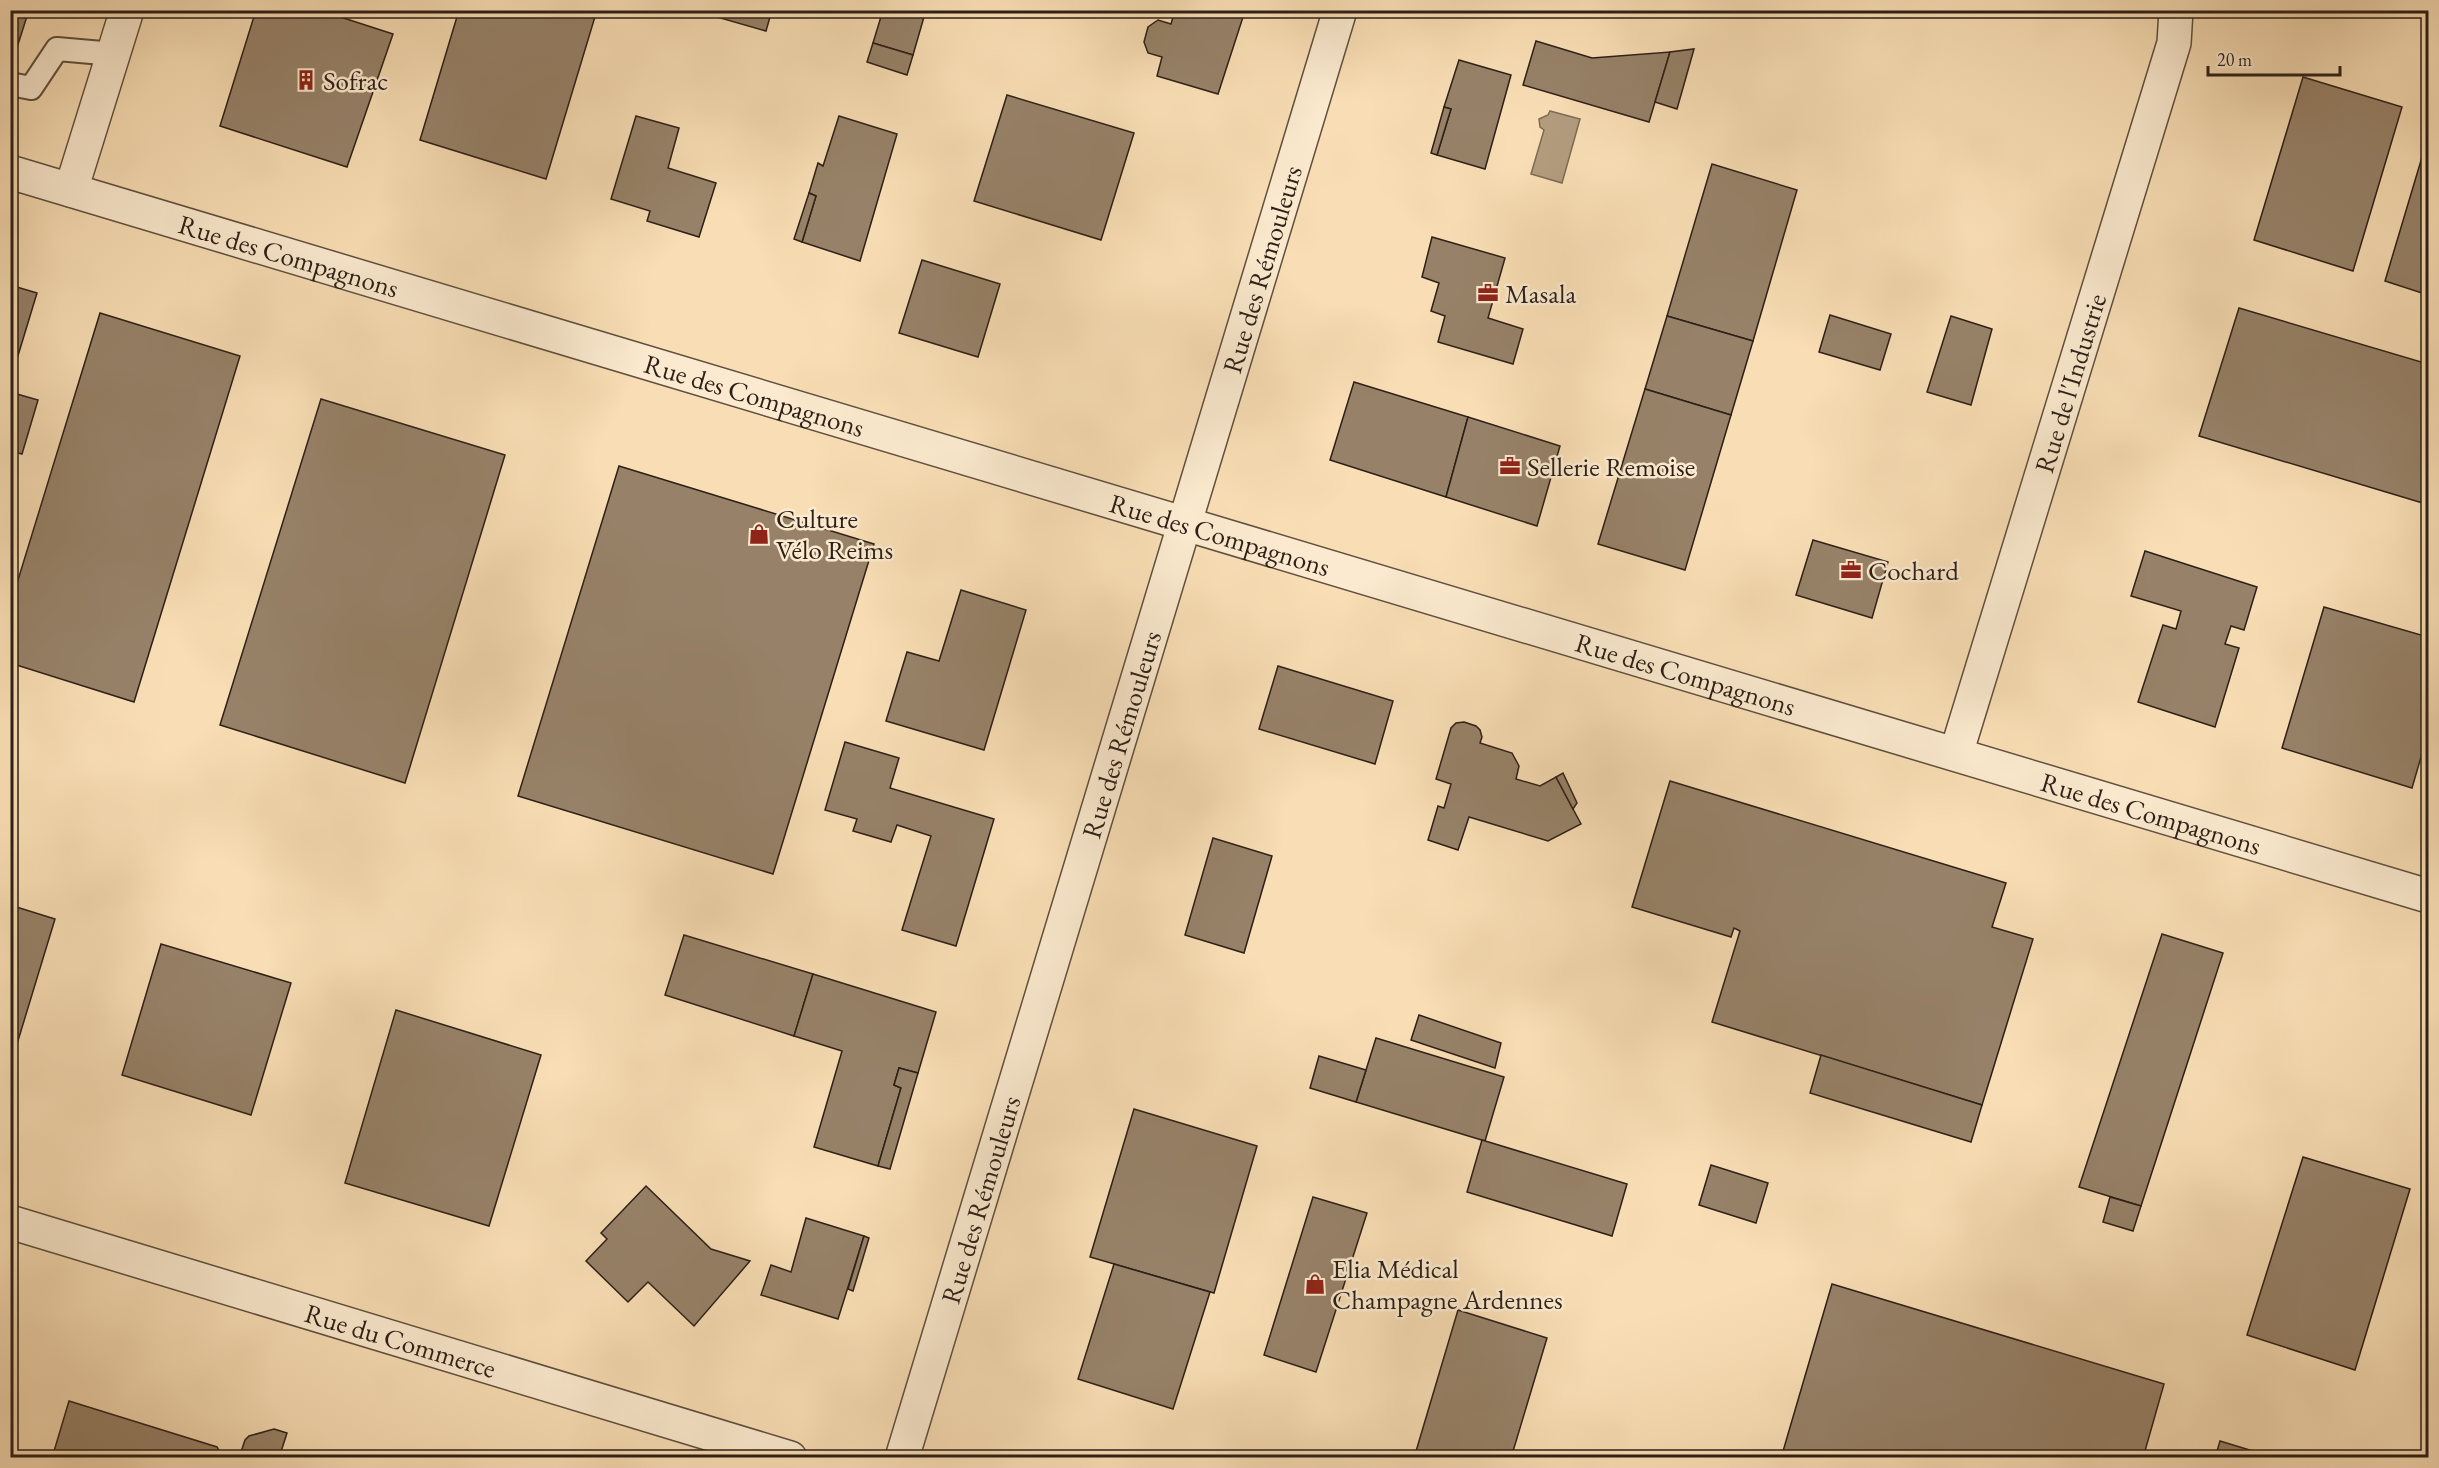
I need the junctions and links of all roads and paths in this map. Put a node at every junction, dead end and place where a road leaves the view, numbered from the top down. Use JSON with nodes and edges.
{"nodes":[{"id":1,"x":127,"y":10,"type":"edge"},
{"id":2,"x":1340,"y":10,"type":"edge"},
{"id":3,"x":2176,"y":10,"type":"edge"},
{"id":4,"x":114,"y":54,"type":"junction"},
{"id":5,"x":10,"y":84,"type":"edge"},
{"id":6,"x":10,"y":172,"type":"edge"},
{"id":7,"x":71,"y":190,"type":"junction"},
{"id":8,"x":1184,"y":523,"type":"junction"},
{"id":9,"x":1956,"y":754,"type":"junction"},
{"id":10,"x":2428,"y":896,"type":"edge"},
{"id":11,"x":10,"y":1222,"type":"edge"},
{"id":12,"x":790,"y":1458,"type":"edge"},
{"id":13,"x":902,"y":1458,"type":"edge"}],
"edges":[{"from":1,"to":4,"type":"street"},
{"from":2,"to":8,"type":"street","name":"Rue des Rémouleurs"},
{"from":3,"to":9,"type":"street","name":"Rue de l'Industrie"},
{"from":4,"to":5,"type":"lane"},
{"from":4,"to":7,"type":"street"},
{"from":6,"to":7,"type":"street","name":"Rue des Compagnons"},
{"from":7,"to":8,"type":"street","name":"Rue des Compagnons"},
{"from":8,"to":9,"type":"street","name":"Rue des Compagnons"},
{"from":8,"to":13,"type":"street","name":"Rue des Rémouleurs"},
{"from":9,"to":10,"type":"street","name":"Rue des Compagnons"},
{"from":11,"to":12,"type":"street","name":"Rue du Commerce"}]}
